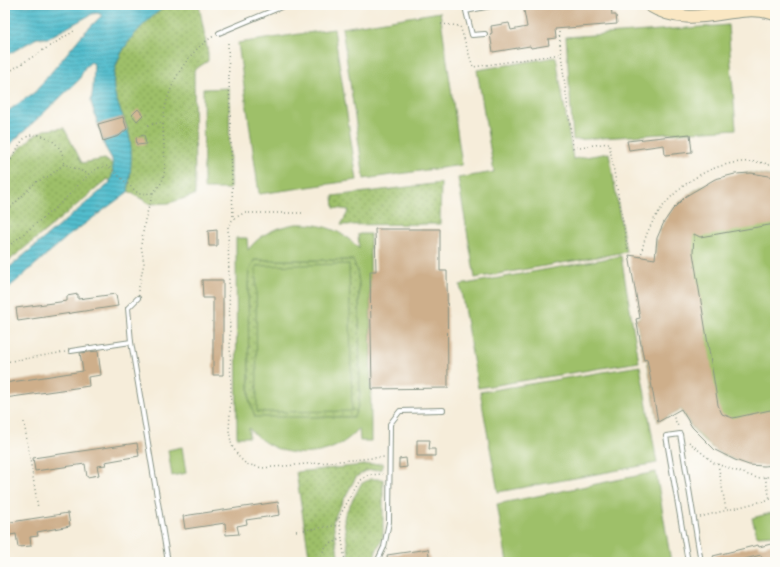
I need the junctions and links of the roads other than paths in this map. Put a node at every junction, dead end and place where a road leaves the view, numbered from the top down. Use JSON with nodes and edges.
{"nodes":[{"id":1,"x":286,"y":5,"type":"edge"},
{"id":2,"x":495,"y":5,"type":"edge"},
{"id":3,"x":649,"y":5,"type":"edge"},
{"id":4,"x":736,"y":5,"type":"edge"},
{"id":5,"x":774,"y":9,"type":"edge"},
{"id":6,"x":219,"y":33,"type":"road end"},
{"id":7,"x":485,"y":34,"type":"dead end"},
{"id":8,"x":138,"y":298,"type":"road end"},
{"id":9,"x":131,"y":342,"type":"junction"},
{"id":10,"x":71,"y":351,"type":"road end"},
{"id":11,"x":443,"y":410,"type":"dead end"},
{"id":12,"x":168,"y":562,"type":"edge"},
{"id":13,"x":377,"y":562,"type":"edge"},
{"id":14,"x":688,"y":562,"type":"edge"},
{"id":15,"x":701,"y":562,"type":"edge"}],
"edges":[{"from":1,"to":6,"type":"lane"},
{"from":2,"to":7,"type":"lane"},
{"from":3,"to":4,"type":"main road"},
{"from":4,"to":5,"type":"main road"},
{"from":8,"to":9,"type":"lane"},
{"from":9,"to":10,"type":"lane"},
{"from":9,"to":12,"type":"lane"},
{"from":11,"to":13,"type":"lane"},
{"from":14,"to":15,"type":"lane"}]}
